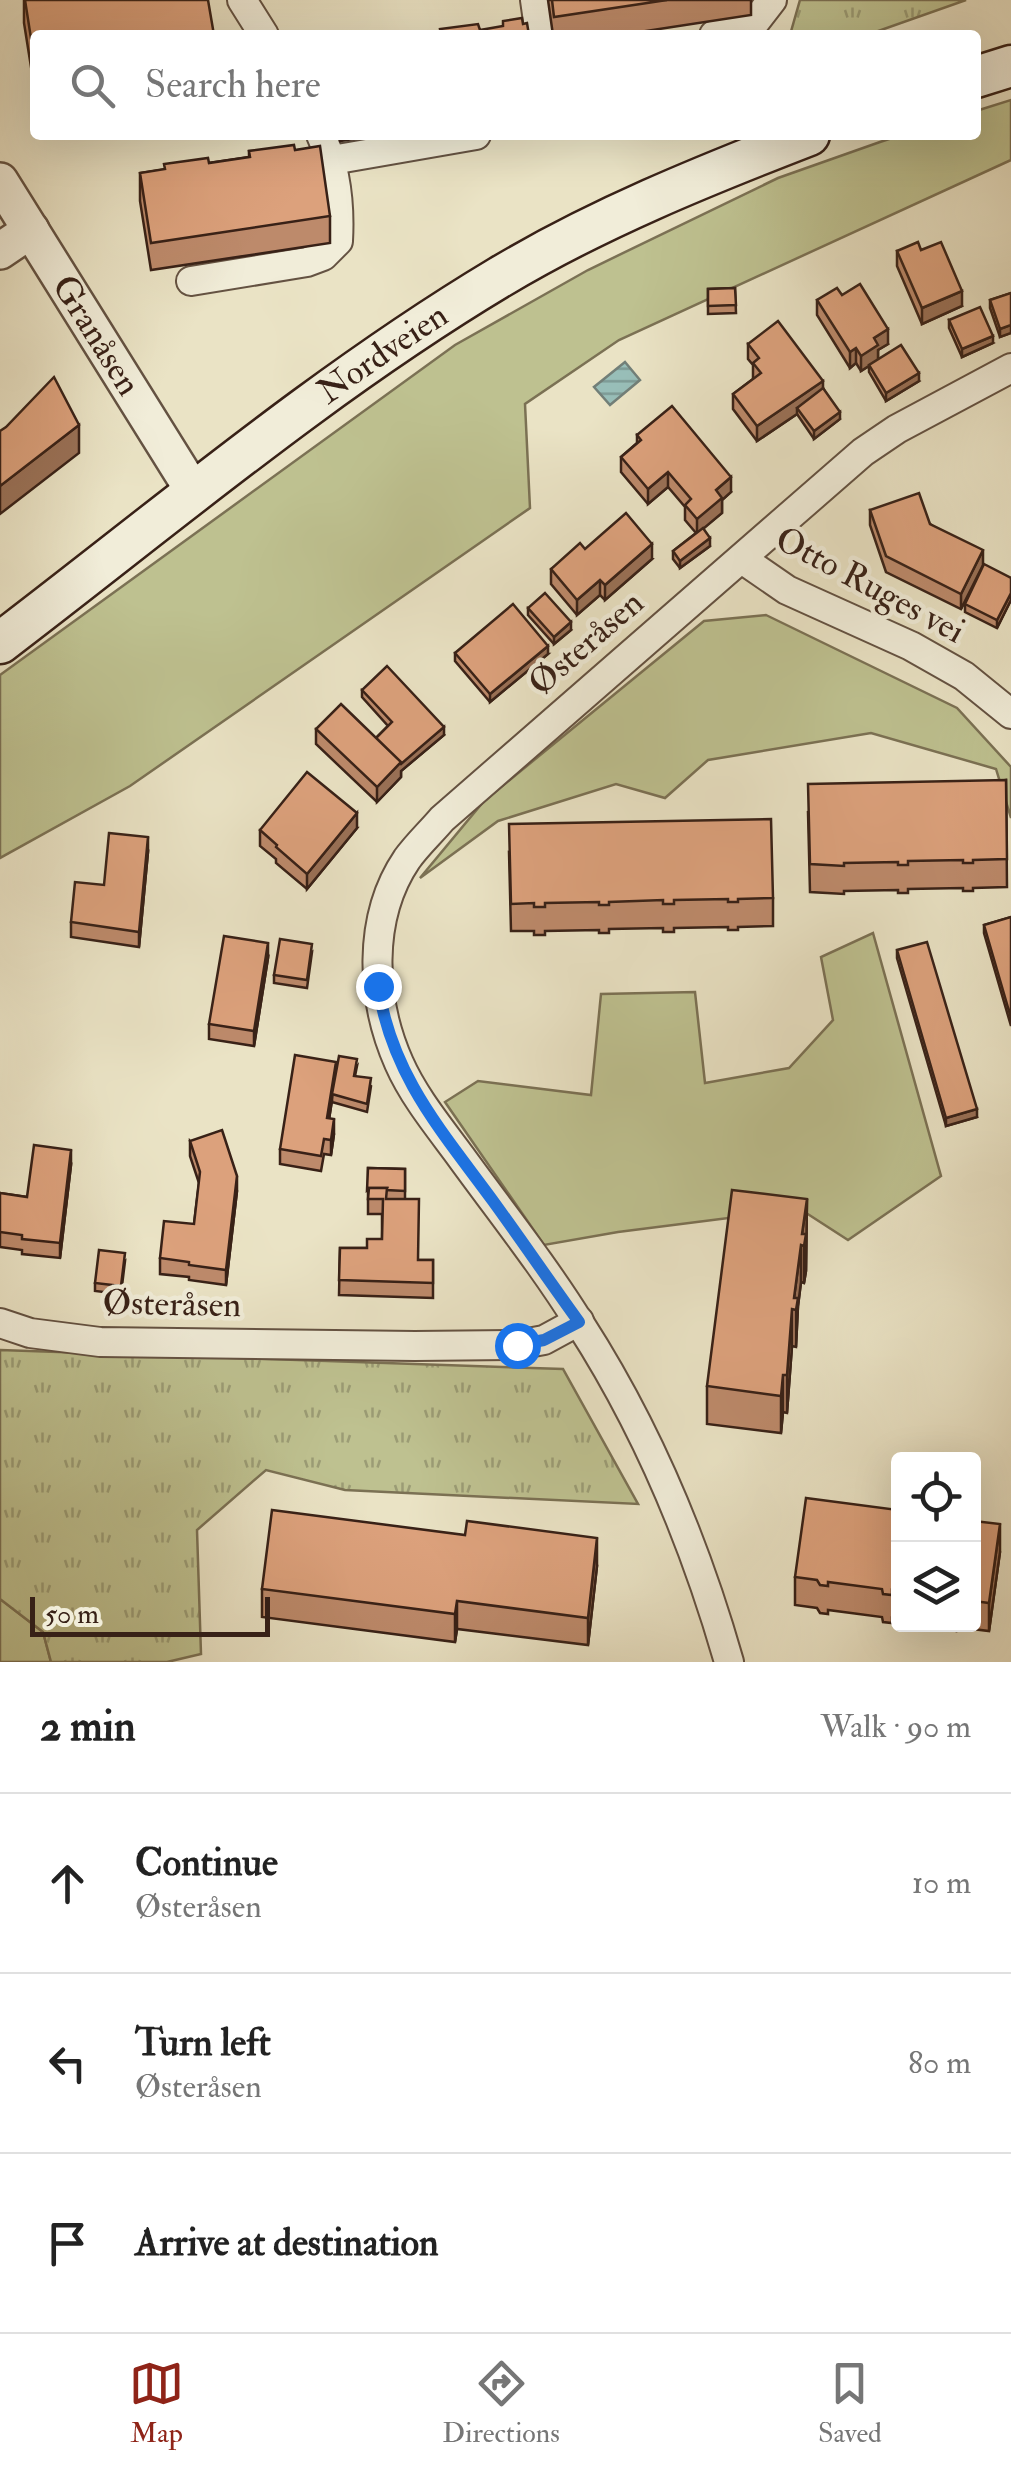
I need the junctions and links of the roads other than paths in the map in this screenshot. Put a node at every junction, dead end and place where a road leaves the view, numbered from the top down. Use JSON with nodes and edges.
{"nodes":[{"id":1,"x":242,"y":0,"type":"edge"},
{"id":2,"x":535,"y":0,"type":"edge"},
{"id":3,"x":772,"y":0,"type":"edge"},
{"id":4,"x":261,"y":30,"type":"edge"},
{"id":5,"x":539,"y":30,"type":"edge"},
{"id":6,"x":730,"y":30,"type":"edge"},
{"id":7,"x":1011,"y":66,"type":"edge"},
{"id":8,"x":981,"y":75,"type":"edge"},
{"id":9,"x":419,"y":140,"type":"edge"},
{"id":10,"x":797,"y":140,"type":"edge"},
{"id":11,"x":327,"y":148,"type":"edge"},
{"id":12,"x":0,"y":181,"type":"edge"},
{"id":13,"x":30,"y":230,"type":"junction"},
{"id":14,"x":0,"y":251,"type":"edge"},
{"id":15,"x":192,"y":281,"type":"dead end"},
{"id":16,"x":1011,"y":368,"type":"edge"},
{"id":17,"x":194,"y":492,"type":"junction"},
{"id":18,"x":742,"y":559,"type":"junction"},
{"id":19,"x":0,"y":643,"type":"edge"},
{"id":20,"x":1011,"y":714,"type":"edge"},
{"id":21,"x":0,"y":1322,"type":"edge"},
{"id":22,"x":579,"y":1322,"type":"junction"},
{"id":23,"x":730,"y":1662,"type":"edge"}],
"edges":[{"from":1,"to":4,"type":"street"},
{"from":2,"to":5,"type":"street"},
{"from":3,"to":6,"type":"street"},
{"from":7,"to":8,"type":"main road"},
{"from":9,"to":11,"type":"street"},
{"from":10,"to":17,"type":"main road","name":"Nordveien"},
{"from":11,"to":15,"type":"street"},
{"from":12,"to":13,"type":"street","name":"Granåsen"},
{"from":13,"to":14,"type":"street"},
{"from":13,"to":17,"type":"street","name":"Granåsen"},
{"from":16,"to":18,"type":"street","name":"Østeråsen"},
{"from":17,"to":19,"type":"main road","name":"Nordveien"},
{"from":18,"to":20,"type":"street","name":"Otto Ruges vei"},
{"from":18,"to":22,"type":"street","name":"Østeråsen"},
{"from":21,"to":22,"type":"street","name":"Østeråsen"},
{"from":22,"to":23,"type":"street","name":"Østeråsen"}]}
